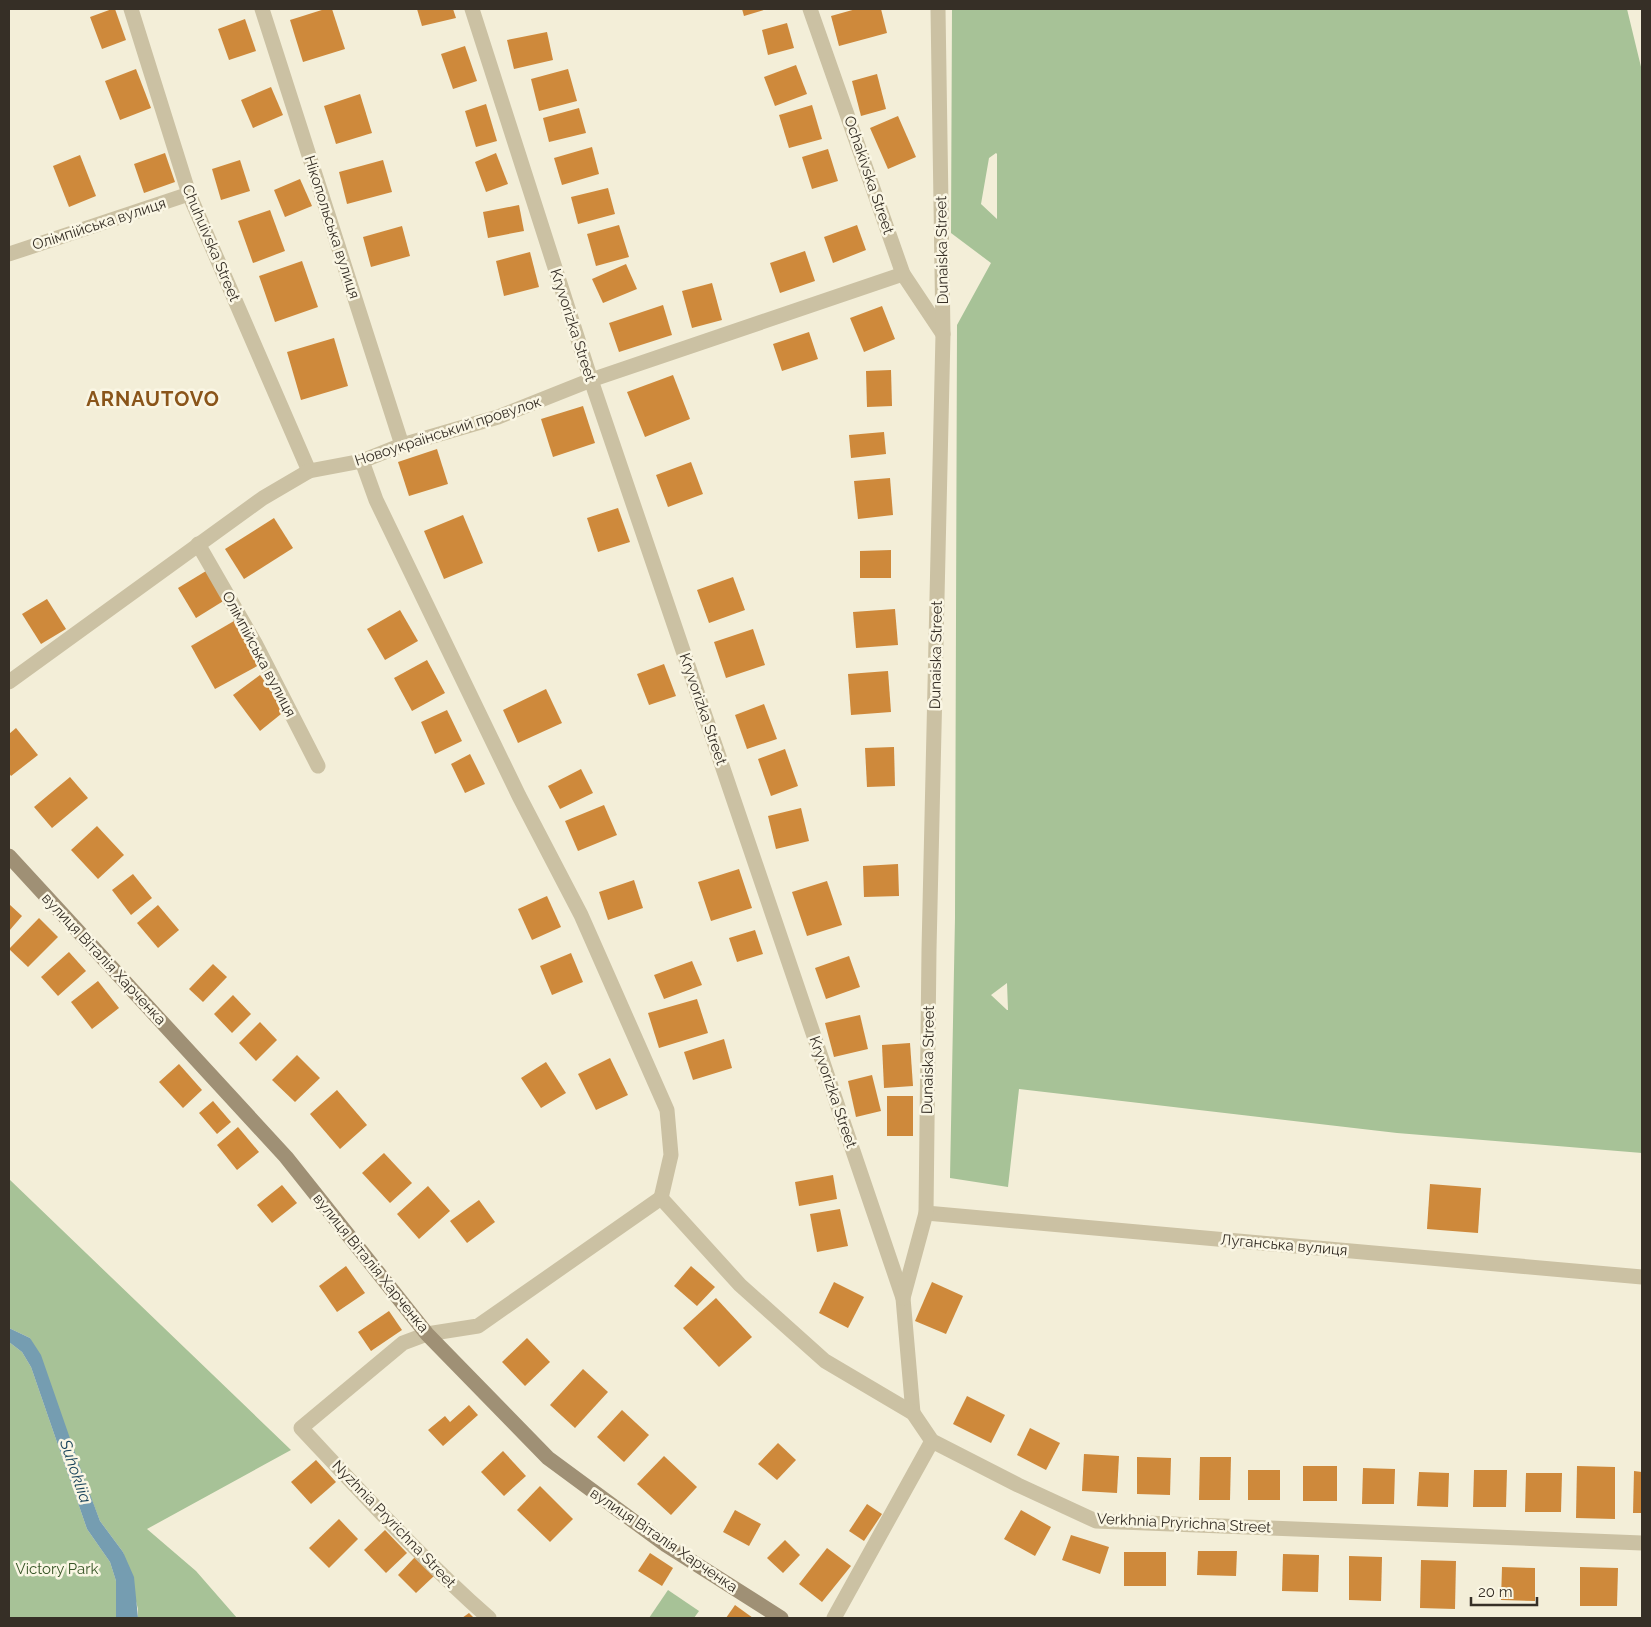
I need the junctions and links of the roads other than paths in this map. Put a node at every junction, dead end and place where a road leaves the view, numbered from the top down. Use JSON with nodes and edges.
{"nodes":[{"id":1,"x":131,"y":9,"type":"edge"},
{"id":2,"x":262,"y":9,"type":"edge"},
{"id":3,"x":472,"y":9,"type":"edge"},
{"id":4,"x":810,"y":9,"type":"edge"},
{"id":5,"x":938,"y":9,"type":"edge"},
{"id":6,"x":189,"y":194,"type":"junction"},
{"id":7,"x":9,"y":254,"type":"edge"},
{"id":8,"x":903,"y":274,"type":"junction"},
{"id":9,"x":943,"y":334,"type":"junction"},
{"id":10,"x":591,"y":380,"type":"junction"},
{"id":11,"x":402,"y":444,"type":"junction"},
{"id":12,"x":362,"y":461,"type":"junction"},
{"id":13,"x":308,"y":471,"type":"junction"},
{"id":14,"x":198,"y":544,"type":"junction"},
{"id":15,"x":9,"y":682,"type":"edge"},
{"id":16,"x":318,"y":766,"type":"dead end"},
{"id":17,"x":9,"y":856,"type":"edge"},
{"id":18,"x":661,"y":1198,"type":"junction"},
{"id":19,"x":926,"y":1213,"type":"junction"},
{"id":20,"x":1642,"y":1277,"type":"edge"},
{"id":21,"x":903,"y":1298,"type":"junction"},
{"id":22,"x":427,"y":1334,"type":"junction"},
{"id":23,"x":913,"y":1413,"type":"junction"},
{"id":24,"x":932,"y":1441,"type":"junction"},
{"id":25,"x":1642,"y":1543,"type":"edge"},
{"id":26,"x":489,"y":1618,"type":"edge"},
{"id":27,"x":781,"y":1618,"type":"edge"},
{"id":28,"x":834,"y":1618,"type":"edge"}],
"edges":[{"from":1,"to":6,"type":"street","name":"Chuhuivska Street"},
{"from":2,"to":11,"type":"street","name":"Нікопольська вулиця"},
{"from":3,"to":10,"type":"street","name":"Kryvorizka Street"},
{"from":4,"to":8,"type":"street","name":"Ochakivska Street"},
{"from":5,"to":9,"type":"street","name":"Dunaiska Street"},
{"from":6,"to":7,"type":"street","name":"Олімпійська вулиця"},
{"from":6,"to":13,"type":"street","name":"Chuhuivska Street"},
{"from":8,"to":9,"type":"street","name":"Ochakivska Street"},
{"from":8,"to":10,"type":"street","name":"Новоукраїнський провулок"},
{"from":9,"to":19,"type":"street","name":"Dunaiska Street"},
{"from":10,"to":11,"type":"street","name":"Новоукраїнський провулок"},
{"from":10,"to":21,"type":"street","name":"Kryvorizka Street"},
{"from":11,"to":12,"type":"street","name":"Новоукраїнський провулок"},
{"from":12,"to":13,"type":"street","name":"Новоукраїнський провулок"},
{"from":12,"to":18,"type":"street"},
{"from":13,"to":14,"type":"street","name":"Новоукраїнський провулок"},
{"from":14,"to":15,"type":"street","name":"Новоукраїнський провулок"},
{"from":14,"to":16,"type":"street","name":"Олімпійська вулиця"},
{"from":17,"to":22,"type":"street","name":"вулиця Віталія Харченка"},
{"from":18,"to":22,"type":"street"},
{"from":18,"to":23,"type":"street","name":"Verkhnia Pryrichna Street"},
{"from":19,"to":20,"type":"street","name":"Луганська вулиця"},
{"from":19,"to":21,"type":"street","name":"Dunaiska Street"},
{"from":21,"to":23,"type":"street","name":"Kryvorizka Street"},
{"from":22,"to":26,"type":"street","name":"Nyzhnia Pryrichna Street"},
{"from":22,"to":27,"type":"street","name":"вулиця Віталія Харченка"},
{"from":23,"to":24,"type":"street","name":"Verkhnia Pryrichna Street"},
{"from":24,"to":25,"type":"street","name":"Verkhnia Pryrichna Street"},
{"from":24,"to":28,"type":"street"}]}
